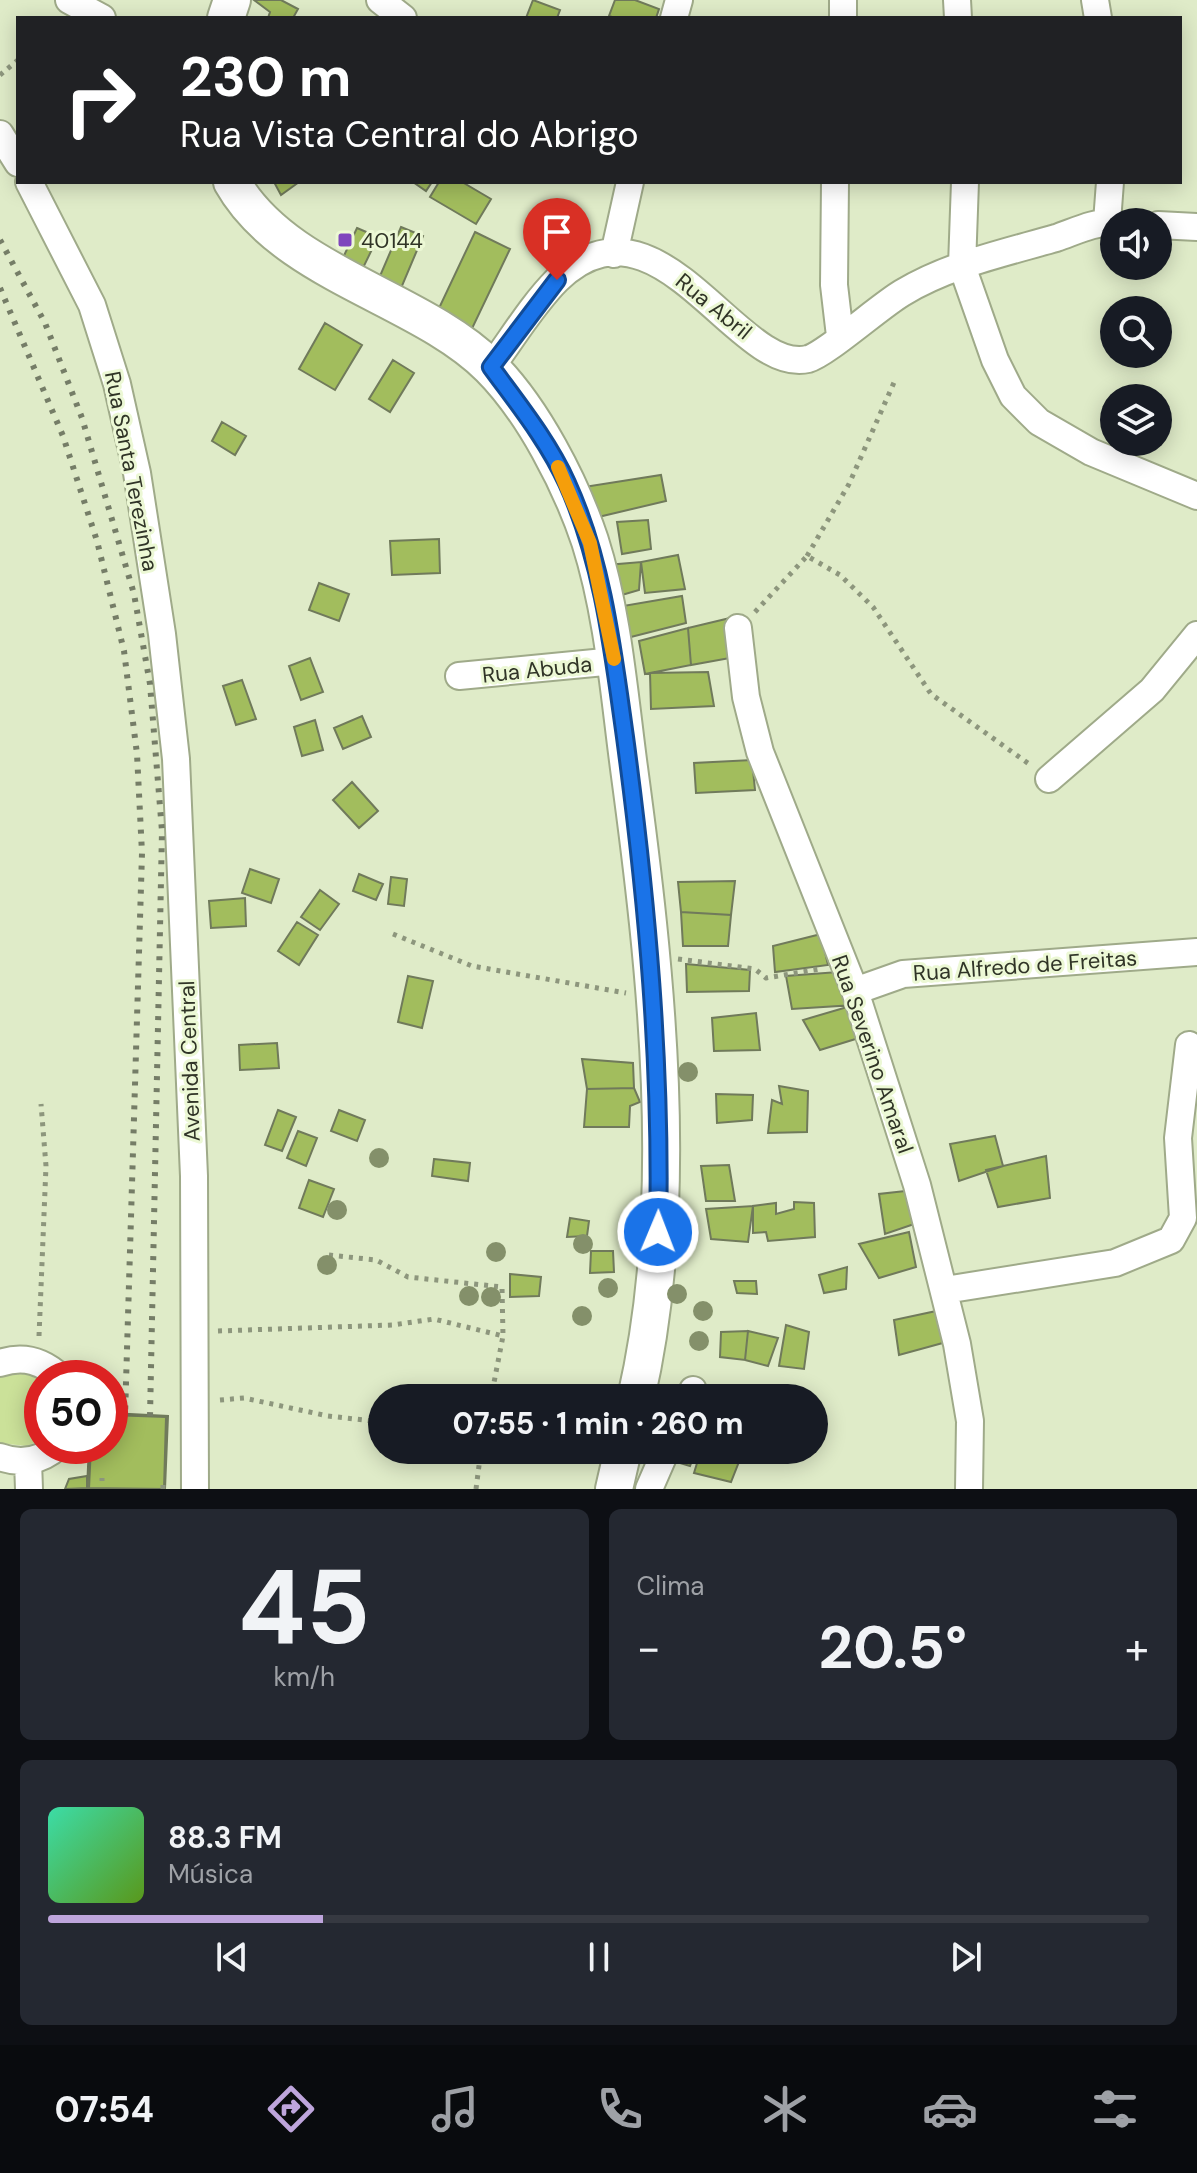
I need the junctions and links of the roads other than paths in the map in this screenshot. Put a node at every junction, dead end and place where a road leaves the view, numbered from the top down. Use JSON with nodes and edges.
{"nodes":[{"id":1,"x":69,"y":0,"type":"edge"},
{"id":2,"x":380,"y":0,"type":"edge"},
{"id":3,"x":98,"y":16,"type":"edge"},
{"id":4,"x":400,"y":16,"type":"edge"},
{"id":5,"x":0,"y":134,"type":"edge"},
{"id":6,"x":16,"y":160,"type":"edge"},
{"id":7,"x":30,"y":184,"type":"edge"},
{"id":8,"x":234,"y":184,"type":"edge"},
{"id":9,"x":626,"y":184,"type":"edge"},
{"id":10,"x":835,"y":184,"type":"edge"},
{"id":11,"x":965,"y":184,"type":"edge"},
{"id":12,"x":1110,"y":184,"type":"edge"},
{"id":13,"x":1110,"y":208,"type":"edge"},
{"id":14,"x":1100,"y":225,"type":"edge"},
{"id":15,"x":1172,"y":226,"type":"edge"},
{"id":16,"x":1197,"y":227,"type":"edge"},
{"id":17,"x":614,"y":254,"type":"junction"},
{"id":18,"x":962,"y":266,"type":"junction"},
{"id":19,"x":840,"y":336,"type":"junction"},
{"id":20,"x":491,"y":367,"type":"junction"},
{"id":21,"x":1197,"y":496,"type":"edge"},
{"id":22,"x":738,"y":628,"type":"road end"},
{"id":23,"x":162,"y":634,"type":"joint"},
{"id":24,"x":1197,"y":635,"type":"edge"},
{"id":25,"x":615,"y":661,"type":"junction"},
{"id":26,"x":459,"y":676,"type":"dead end"},
{"id":27,"x":1049,"y":779,"type":"road end"},
{"id":28,"x":1197,"y":952,"type":"edge"},
{"id":29,"x":855,"y":991,"type":"junction"},
{"id":30,"x":1189,"y":1045,"type":"dead end"},
{"id":31,"x":1190,"y":1218,"type":"edge"},
{"id":32,"x":945,"y":1290,"type":"junction"},
{"id":33,"x":32,"y":1360,"type":"edge"},
{"id":34,"x":0,"y":1363,"type":"edge"},
{"id":35,"x":638,"y":1384,"type":"edge"},
{"id":36,"x":0,"y":1457,"type":"edge"},
{"id":37,"x":24,"y":1460,"type":"edge"},
{"id":38,"x":28,"y":1464,"type":"edge"},
{"id":39,"x":620,"y":1464,"type":"edge"},
{"id":40,"x":660,"y":1464,"type":"edge"},
{"id":41,"x":29,"y":1489,"type":"edge"},
{"id":42,"x":195,"y":1489,"type":"edge"},
{"id":43,"x":614,"y":1489,"type":"edge"},
{"id":44,"x":649,"y":1489,"type":"edge"},
{"id":45,"x":969,"y":1489,"type":"edge"}],
"edges":[{"from":1,"to":3,"type":"street"},
{"from":2,"to":4,"type":"street"},
{"from":5,"to":6,"type":"street"},
{"from":7,"to":23,"type":"street","name":"Rua Santa Terezinha"},
{"from":8,"to":20,"type":"main road"},
{"from":9,"to":17,"type":"street"},
{"from":10,"to":19,"type":"street"},
{"from":11,"to":18,"type":"street"},
{"from":12,"to":13,"type":"street"},
{"from":14,"to":18,"type":"street","name":"Rua Abril"},
{"from":15,"to":16,"type":"street"},
{"from":17,"to":19,"type":"street","name":"Rua Abril"},
{"from":17,"to":20,"type":"street"},
{"from":18,"to":19,"type":"street","name":"Rua Abril"},
{"from":18,"to":21,"type":"street"},
{"from":20,"to":25,"type":"main road"},
{"from":22,"to":29,"type":"street","name":"Rua Severino Amaral"},
{"from":23,"to":42,"type":"street","name":"Avenida Central"},
{"from":24,"to":27,"type":"street"},
{"from":25,"to":26,"type":"street","name":"Rua Abuda"},
{"from":25,"to":35,"type":"main road"},
{"from":28,"to":29,"type":"street","name":"Rua Alfredo de Freitas"},
{"from":29,"to":32,"type":"street","name":"Rua Severino Amaral"},
{"from":30,"to":31,"type":"street"},
{"from":31,"to":32,"type":"street"},
{"from":32,"to":45,"type":"street","name":"Rua Severino Amaral"},
{"from":33,"to":34,"type":"street"},
{"from":36,"to":37,"type":"street"},
{"from":38,"to":41,"type":"street"},
{"from":39,"to":43,"type":"main road"},
{"from":40,"to":44,"type":"street"}]}
